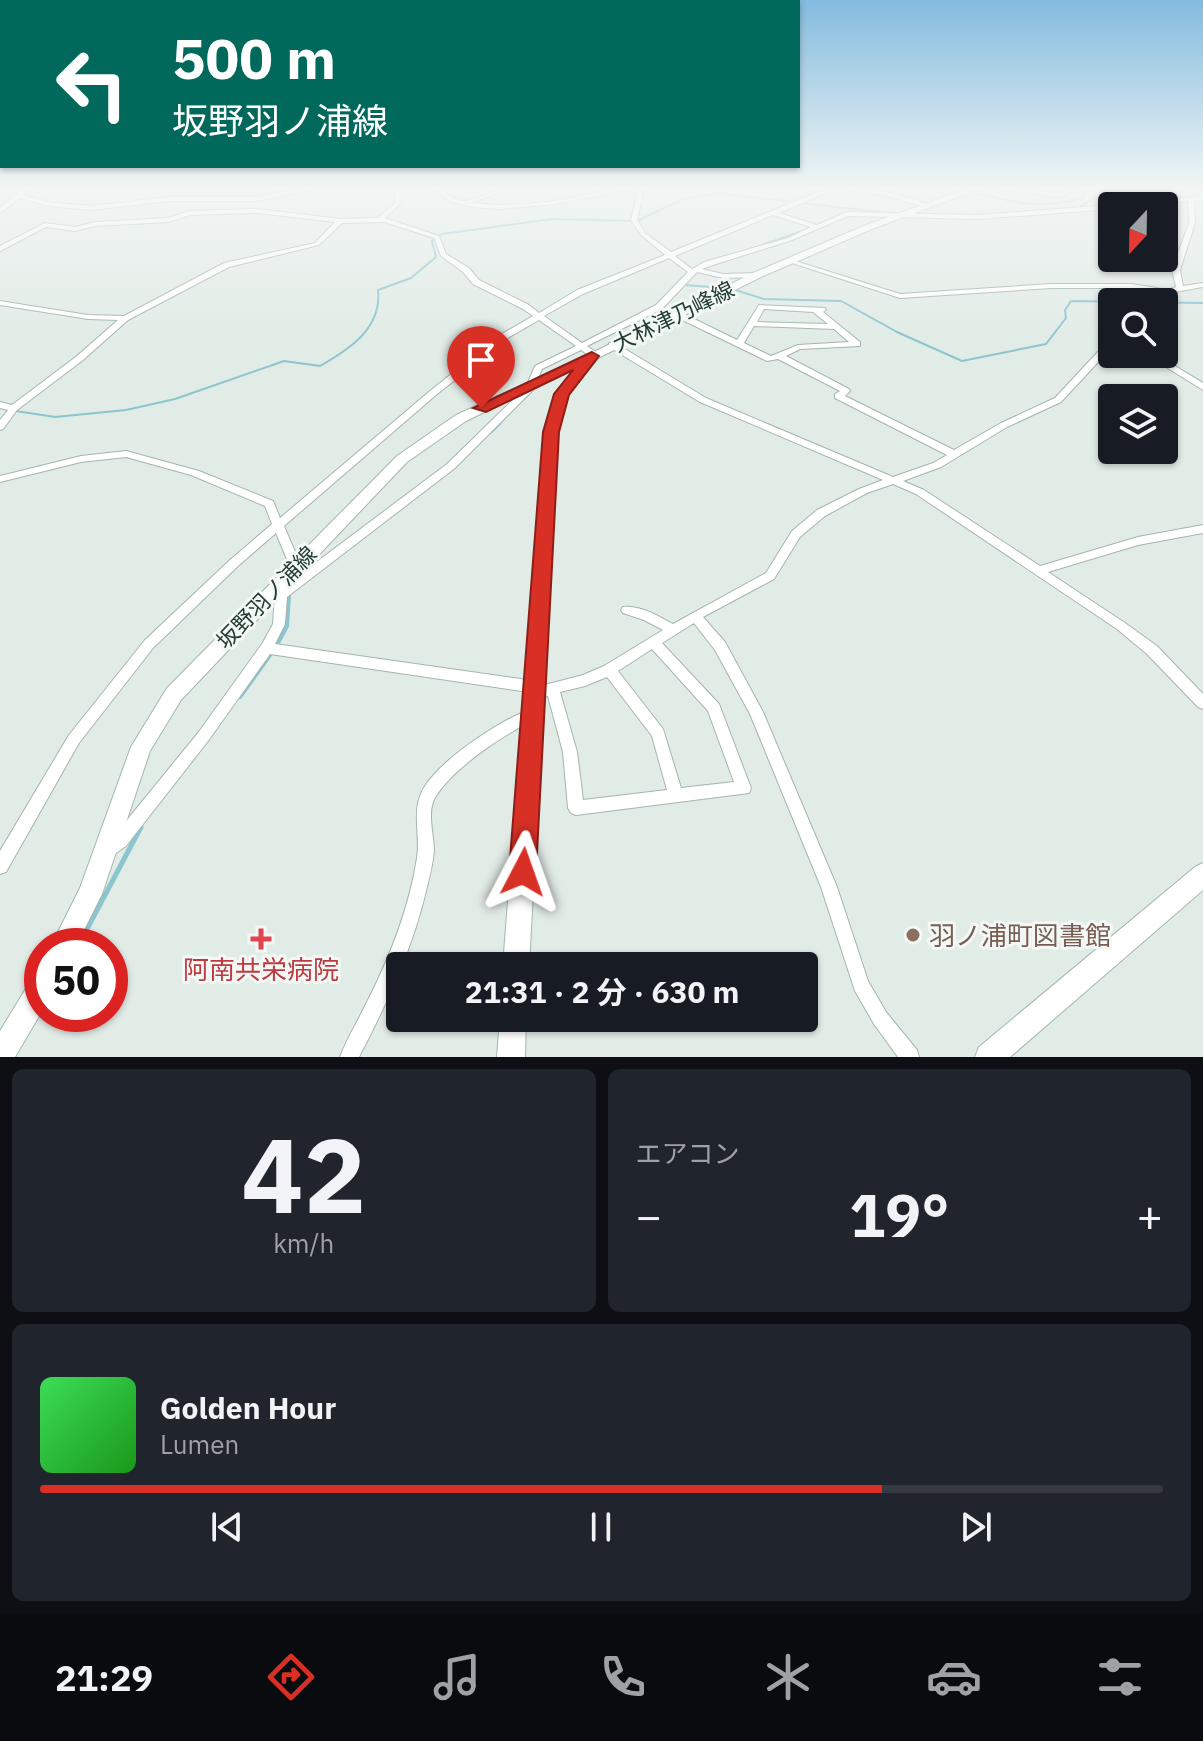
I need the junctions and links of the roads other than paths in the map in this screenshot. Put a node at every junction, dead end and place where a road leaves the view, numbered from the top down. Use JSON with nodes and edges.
{"nodes":[{"id":1,"x":22,"y":237,"type":"edge"},
{"id":2,"x":324,"y":237,"type":"edge"},
{"id":3,"x":436,"y":237,"type":"edge"},
{"id":4,"x":651,"y":237,"type":"edge"},
{"id":5,"x":714,"y":237,"type":"edge"},
{"id":6,"x":785,"y":237,"type":"edge"},
{"id":7,"x":847,"y":237,"type":"edge"},
{"id":8,"x":1187,"y":237,"type":"edge"},
{"id":9,"x":0,"y":249,"type":"edge"},
{"id":10,"x":669,"y":256,"type":"junction"},
{"id":11,"x":790,"y":261,"type":"junction"},
{"id":12,"x":694,"y":271,"type":"junction"},
{"id":13,"x":757,"y":275,"type":"junction"},
{"id":14,"x":1203,"y":285,"type":"edge"},
{"id":15,"x":1144,"y":288,"type":"edge"},
{"id":16,"x":1180,"y":288,"type":"junction"},
{"id":17,"x":1203,"y":292,"type":"edge"},
{"id":18,"x":667,"y":300,"type":"junction"},
{"id":19,"x":0,"y":303,"type":"edge"},
{"id":20,"x":681,"y":311,"type":"junction"},
{"id":21,"x":538,"y":315,"type":"junction"},
{"id":22,"x":125,"y":318,"type":"junction"},
{"id":23,"x":752,"y":324,"type":"junction"},
{"id":24,"x":836,"y":327,"type":"junction"},
{"id":25,"x":739,"y":344,"type":"junction"},
{"id":26,"x":612,"y":345,"type":"junction"},
{"id":27,"x":586,"y":351,"type":"junction"},
{"id":28,"x":1098,"y":355,"type":"edge"},
{"id":29,"x":779,"y":356,"type":"junction"},
{"id":30,"x":1172,"y":368,"type":"edge"},
{"id":31,"x":532,"y":383,"type":"junction"},
{"id":32,"x":1203,"y":387,"type":"edge"},
{"id":33,"x":0,"y":405,"type":"edge"},
{"id":34,"x":12,"y":410,"type":"junction"},
{"id":35,"x":0,"y":427,"type":"edge"},
{"id":36,"x":956,"y":455,"type":"junction"},
{"id":37,"x":0,"y":479,"type":"edge"},
{"id":38,"x":898,"y":480,"type":"junction"},
{"id":39,"x":281,"y":526,"type":"junction"},
{"id":40,"x":1203,"y":529,"type":"edge"},
{"id":41,"x":295,"y":566,"type":"junction"},
{"id":42,"x":1037,"y":571,"type":"junction"},
{"id":43,"x":278,"y":591,"type":"junction"},
{"id":44,"x":627,"y":610,"type":"dead end"},
{"id":45,"x":695,"y":616,"type":"junction"},
{"id":46,"x":673,"y":630,"type":"junction"},
{"id":47,"x":654,"y":643,"type":"junction"},
{"id":48,"x":267,"y":648,"type":"junction"},
{"id":49,"x":609,"y":670,"type":"junction"},
{"id":50,"x":540,"y":690,"type":"junction"},
{"id":51,"x":1203,"y":703,"type":"edge"},
{"id":52,"x":533,"y":714,"type":"junction"},
{"id":53,"x":676,"y":796,"type":"junction"},
{"id":54,"x":104,"y":854,"type":"junction"},
{"id":55,"x":0,"y":866,"type":"edge"},
{"id":56,"x":1203,"y":875,"type":"edge"},
{"id":57,"x":72,"y":928,"type":"edge"},
{"id":58,"x":517,"y":952,"type":"edge"},
{"id":59,"x":24,"y":1016,"type":"edge"},
{"id":60,"x":512,"y":1032,"type":"edge"},
{"id":61,"x":0,"y":1056,"type":"edge"},
{"id":62,"x":349,"y":1057,"type":"edge"},
{"id":63,"x":511,"y":1057,"type":"edge"},
{"id":64,"x":910,"y":1057,"type":"edge"},
{"id":65,"x":989,"y":1057,"type":"edge"}],
"edges":[{"from":1,"to":9,"type":"street"},
{"from":2,"to":22,"type":"street"},
{"from":3,"to":21,"type":"street"},
{"from":4,"to":10,"type":"street"},
{"from":5,"to":10,"type":"street"},
{"from":6,"to":12,"type":"street"},
{"from":7,"to":11,"type":"main road","name":"大林津乃峰線"},
{"from":8,"to":16,"type":"street"},
{"from":10,"to":12,"type":"street"},
{"from":10,"to":21,"type":"street"},
{"from":11,"to":13,"type":"main road","name":"大林津乃峰線"},
{"from":11,"to":15,"type":"street"},
{"from":12,"to":13,"type":"street"},
{"from":12,"to":18,"type":"street"},
{"from":13,"to":20,"type":"main road","name":"大林津乃峰線"},
{"from":14,"to":16,"type":"street"},
{"from":16,"to":17,"type":"street"},
{"from":18,"to":20,"type":"street"},
{"from":18,"to":27,"type":"street"},
{"from":19,"to":22,"type":"street"},
{"from":20,"to":25,"type":"street"},
{"from":20,"to":26,"type":"main road","name":"大林津乃峰線"},
{"from":21,"to":27,"type":"street"},
{"from":21,"to":39,"type":"street"},
{"from":22,"to":34,"type":"street"},
{"from":23,"to":24,"type":"street"},
{"from":23,"to":24,"type":"street"},
{"from":23,"to":25,"type":"street"},
{"from":24,"to":29,"type":"street"},
{"from":25,"to":29,"type":"street"},
{"from":26,"to":27,"type":"main road","name":"大林津乃峰線"},
{"from":26,"to":38,"type":"street"},
{"from":27,"to":31,"type":"main road","name":"坂野羽ノ浦線"},
{"from":27,"to":50,"type":"main road","name":"大林津乃峰線"},
{"from":28,"to":36,"type":"street"},
{"from":29,"to":36,"type":"street"},
{"from":30,"to":32,"type":"street"},
{"from":31,"to":41,"type":"main road","name":"坂野羽ノ浦線"},
{"from":31,"to":43,"type":"street"},
{"from":33,"to":34,"type":"street"},
{"from":34,"to":35,"type":"street"},
{"from":36,"to":38,"type":"street"},
{"from":37,"to":39,"type":"street"},
{"from":38,"to":42,"type":"street"},
{"from":38,"to":45,"type":"street"},
{"from":39,"to":41,"type":"street"},
{"from":39,"to":55,"type":"street"},
{"from":40,"to":42,"type":"street"},
{"from":41,"to":43,"type":"main road","name":"坂野羽ノ浦線"},
{"from":42,"to":51,"type":"street"},
{"from":43,"to":48,"type":"street"},
{"from":43,"to":54,"type":"main road","name":"坂野羽ノ浦線"},
{"from":44,"to":46,"type":"street"},
{"from":45,"to":46,"type":"street"},
{"from":45,"to":64,"type":"street"},
{"from":46,"to":47,"type":"street"},
{"from":47,"to":49,"type":"street"},
{"from":47,"to":53,"type":"street"},
{"from":48,"to":50,"type":"street"},
{"from":48,"to":54,"type":"street"},
{"from":49,"to":50,"type":"street"},
{"from":49,"to":53,"type":"street"},
{"from":50,"to":52,"type":"main road","name":"大林津乃峰線"},
{"from":50,"to":53,"type":"street"},
{"from":52,"to":58,"type":"main road","name":"大林津乃峰線"},
{"from":52,"to":62,"type":"street"},
{"from":54,"to":57,"type":"main road","name":"坂野羽ノ浦線"},
{"from":56,"to":65,"type":"main road"},
{"from":59,"to":61,"type":"main road"},
{"from":60,"to":63,"type":"main road"}]}
